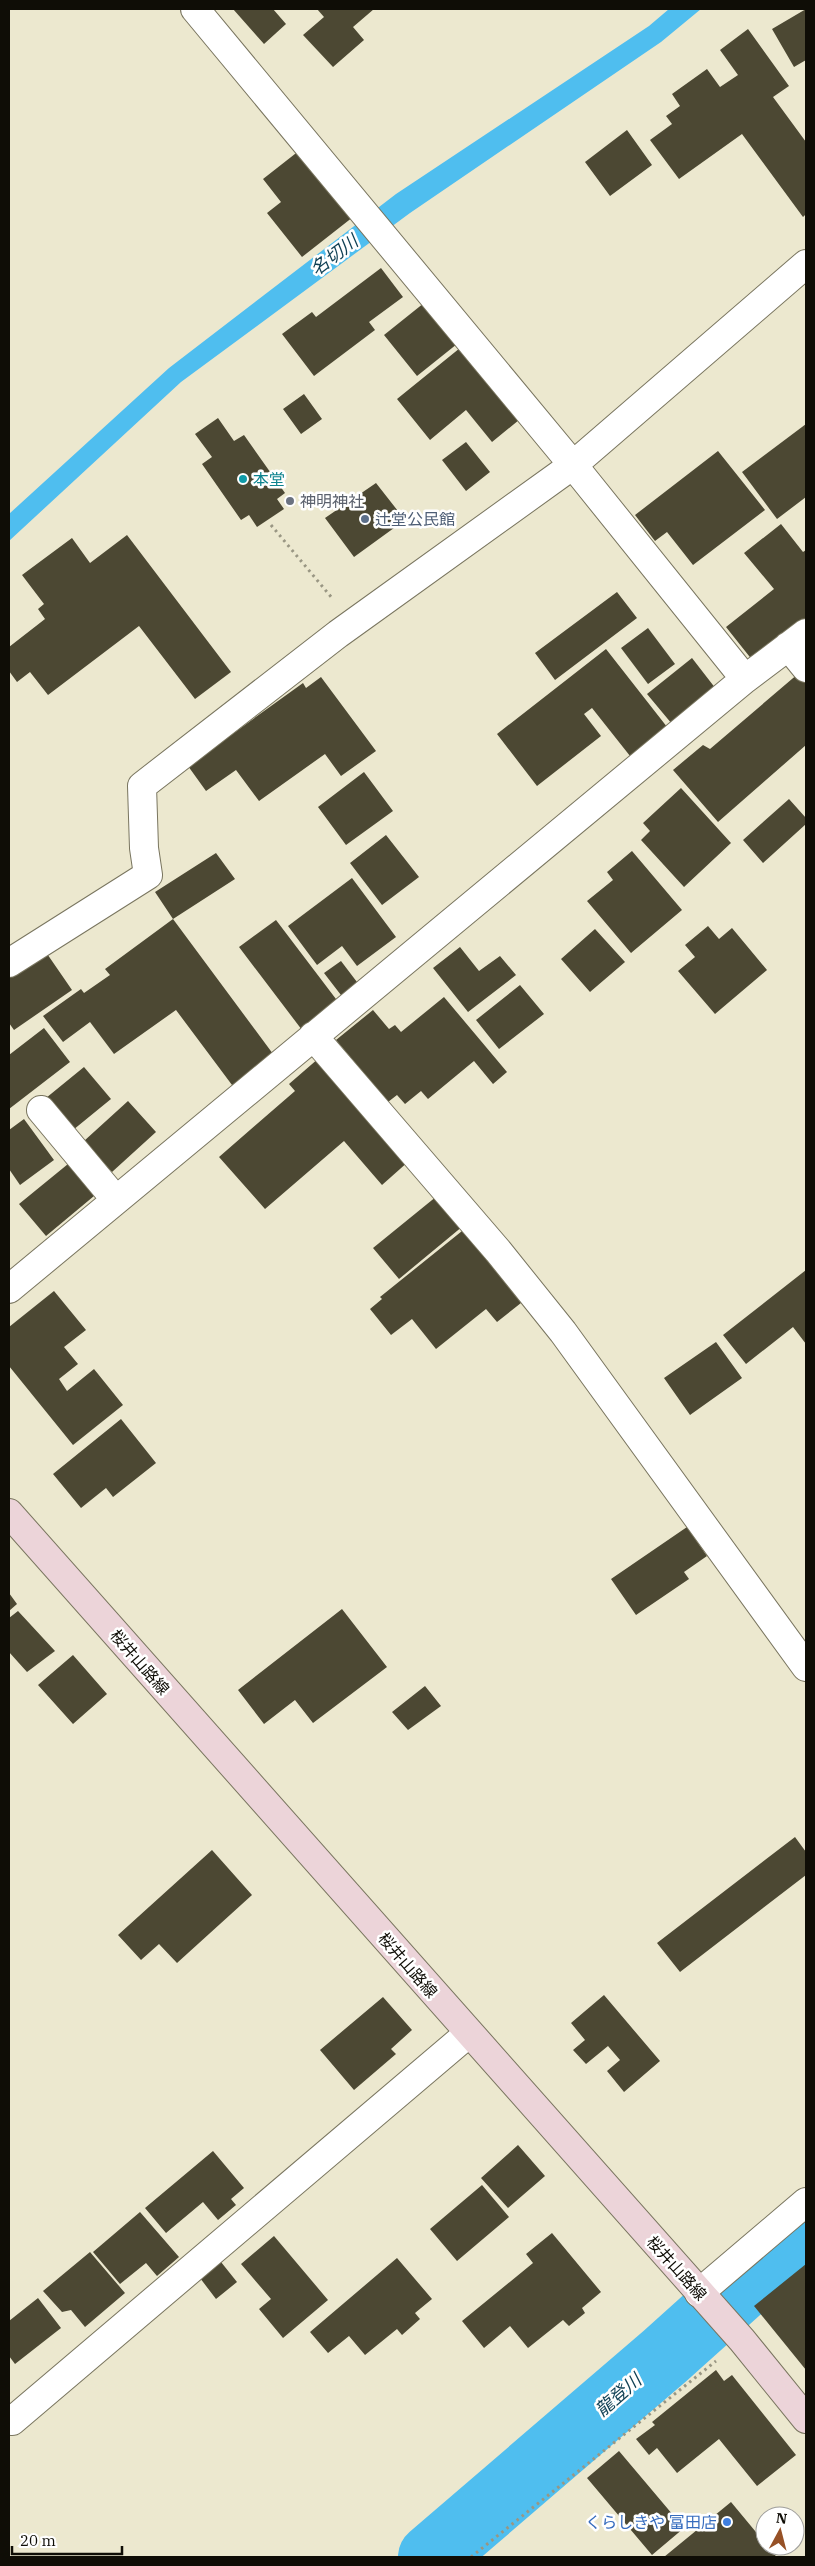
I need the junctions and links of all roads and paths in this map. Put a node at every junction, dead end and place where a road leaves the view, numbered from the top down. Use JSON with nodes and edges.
{"nodes":[{"id":1,"x":195,"y":9,"type":"edge"},
{"id":2,"x":806,"y":264,"type":"edge"},
{"id":3,"x":573,"y":465,"type":"junction"},
{"id":4,"x":271,"y":525,"type":"dead end"},
{"id":5,"x":353,"y":623,"type":"junction"},
{"id":6,"x":797,"y":640,"type":"edge"},
{"id":7,"x":806,"y":668,"type":"edge"},
{"id":8,"x":745,"y":679,"type":"junction"},
{"id":9,"x":9,"y":963,"type":"edge"},
{"id":10,"x":313,"y":1036,"type":"junction"},
{"id":11,"x":40,"y":1110,"type":"dead end"},
{"id":12,"x":116,"y":1200,"type":"junction"},
{"id":13,"x":9,"y":1289,"type":"edge"},
{"id":14,"x":9,"y":1513,"type":"edge"},
{"id":15,"x":806,"y":1667,"type":"edge"},
{"id":16,"x":469,"y":2033,"type":"junction"},
{"id":17,"x":806,"y":2202,"type":"edge"},
{"id":18,"x":699,"y":2293,"type":"junction"},
{"id":19,"x":742,"y":2340,"type":"junction"},
{"id":20,"x":806,"y":2419,"type":"edge"},
{"id":21,"x":12,"y":2421,"type":"dead end"},
{"id":22,"x":471,"y":2557,"type":"edge"}],
"edges":[{"from":1,"to":3,"type":"street"},
{"from":2,"to":3,"type":"street"},
{"from":3,"to":5,"type":"street"},
{"from":3,"to":8,"type":"street"},
{"from":4,"to":5,"type":"path"},
{"from":5,"to":9,"type":"street"},
{"from":6,"to":7,"type":"street"},
{"from":6,"to":8,"type":"street"},
{"from":8,"to":10,"type":"street"},
{"from":10,"to":12,"type":"street"},
{"from":10,"to":15,"type":"street"},
{"from":11,"to":12,"type":"street"},
{"from":12,"to":13,"type":"street"},
{"from":14,"to":16,"type":"main road","name":"桜井山路線"},
{"from":16,"to":18,"type":"main road","name":"桜井山路線"},
{"from":16,"to":21,"type":"street"},
{"from":17,"to":18,"type":"street"},
{"from":18,"to":19,"type":"main road","name":"桜井山路線"},
{"from":19,"to":20,"type":"main road","name":"桜井山路線"},
{"from":19,"to":22,"type":"path"}]}
